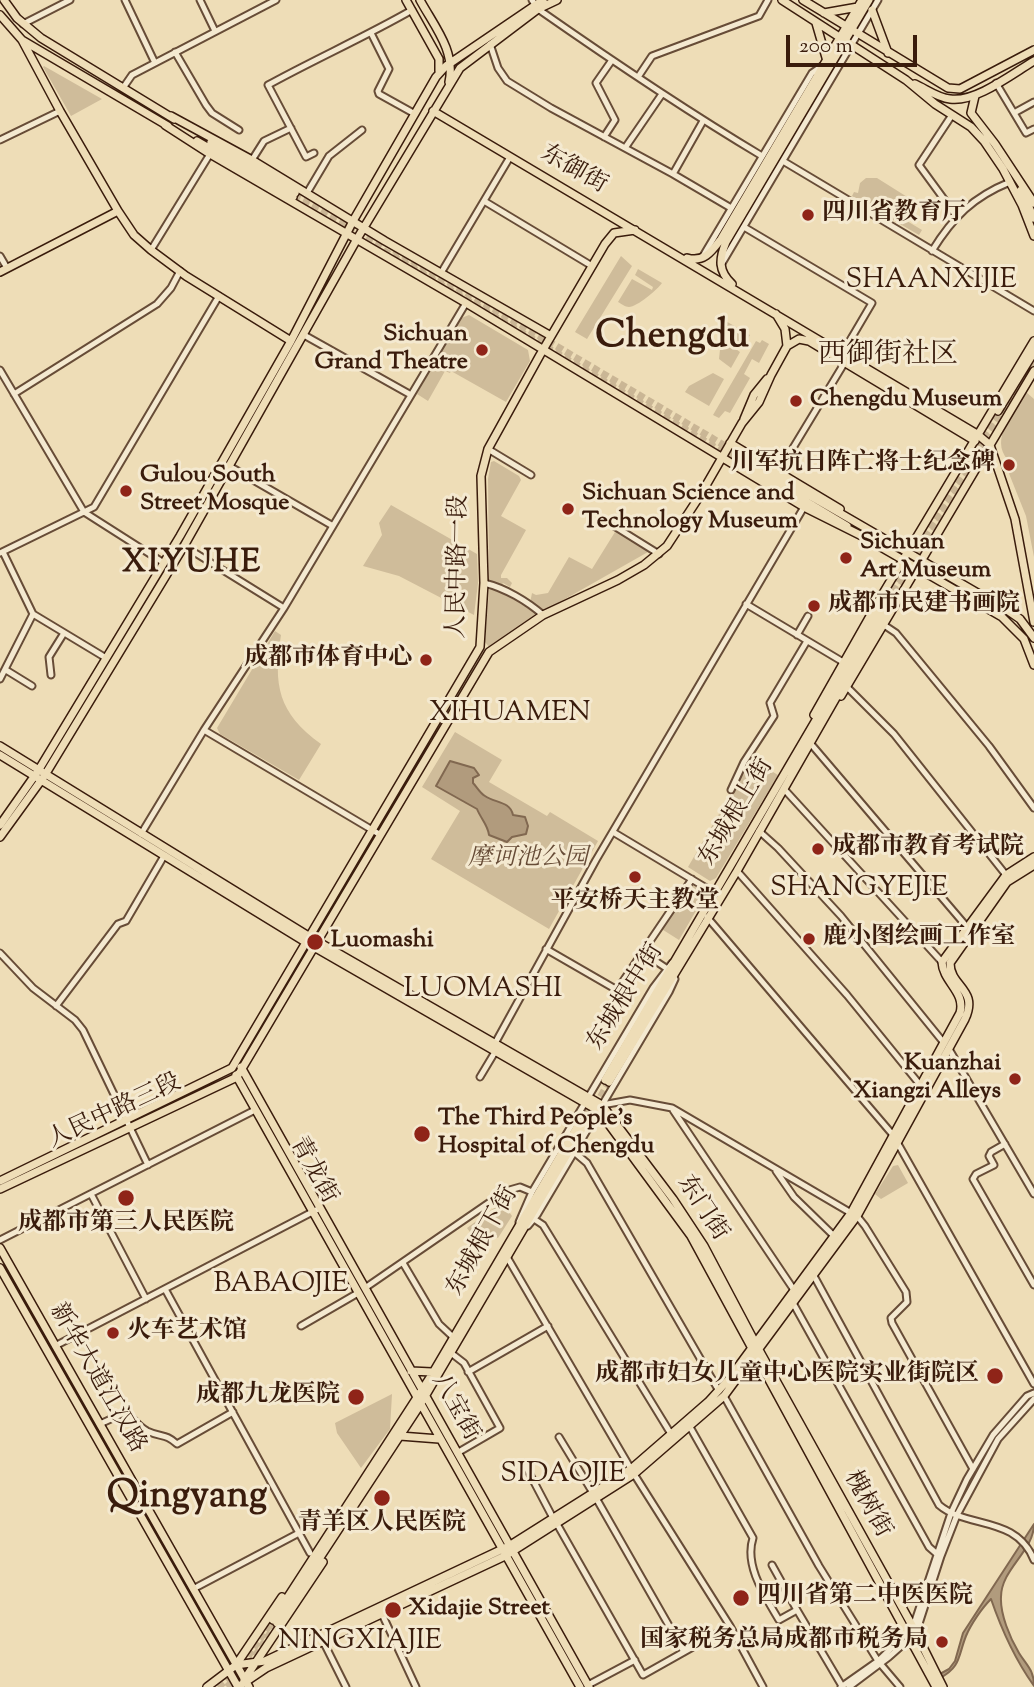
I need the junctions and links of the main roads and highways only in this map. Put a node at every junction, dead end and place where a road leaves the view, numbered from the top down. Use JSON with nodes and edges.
{"nodes":[{"id":1,"x":4,"y":0,"type":"edge"},
{"id":2,"x":406,"y":0,"type":"edge"},
{"id":3,"x":420,"y":0,"type":"edge"},
{"id":4,"x":543,"y":0,"type":"edge"},
{"id":5,"x":557,"y":0,"type":"edge"},
{"id":6,"x":782,"y":0,"type":"edge"},
{"id":7,"x":803,"y":0,"type":"edge"},
{"id":8,"x":869,"y":0,"type":"edge"},
{"id":9,"x":860,"y":3,"type":"edge"},
{"id":10,"x":534,"y":5,"type":"edge"},
{"id":11,"x":872,"y":10,"type":"road end"},
{"id":12,"x":824,"y":13,"type":"junction"},
{"id":13,"x":0,"y":15,"type":"edge"},
{"id":14,"x":815,"y":22,"type":"junction"},
{"id":15,"x":435,"y":28,"type":"junction"},
{"id":16,"x":852,"y":31,"type":"junction"},
{"id":17,"x":425,"y":34,"type":"junction"},
{"id":18,"x":22,"y":40,"type":"junction"},
{"id":19,"x":846,"y":41,"type":"junction"},
{"id":20,"x":1034,"y":50,"type":"edge"},
{"id":21,"x":888,"y":54,"type":"junction"},
{"id":22,"x":1034,"y":61,"type":"edge"},
{"id":23,"x":451,"y":62,"type":"junction"},
{"id":24,"x":825,"y":63,"type":"junction"},
{"id":25,"x":436,"y":77,"type":"junction"},
{"id":26,"x":906,"y":80,"type":"junction"},
{"id":27,"x":448,"y":86,"type":"junction"},
{"id":28,"x":976,"y":95,"type":"junction"},
{"id":29,"x":433,"y":111,"type":"junction"},
{"id":30,"x":171,"y":117,"type":"junction"},
{"id":31,"x":165,"y":125,"type":"junction"},
{"id":32,"x":1008,"y":166,"type":"junction"},
{"id":33,"x":297,"y":195,"type":"junction"},
{"id":34,"x":1034,"y":204,"type":"edge"},
{"id":35,"x":118,"y":211,"type":"junction"},
{"id":36,"x":1034,"y":218,"type":"edge"},
{"id":37,"x":353,"y":222,"type":"junction"},
{"id":38,"x":364,"y":228,"type":"junction"},
{"id":39,"x":635,"y":230,"type":"junction"},
{"id":40,"x":347,"y":233,"type":"junction"},
{"id":41,"x":1034,"y":236,"type":"edge"},
{"id":42,"x":357,"y":239,"type":"junction"},
{"id":43,"x":664,"y":247,"type":"junction"},
{"id":44,"x":3,"y":270,"type":"edge"},
{"id":45,"x":749,"y":298,"type":"junction"},
{"id":46,"x":776,"y":314,"type":"junction"},
{"id":47,"x":551,"y":336,"type":"junction"},
{"id":48,"x":291,"y":341,"type":"junction"},
{"id":49,"x":1034,"y":341,"type":"edge"},
{"id":50,"x":787,"y":346,"type":"junction"},
{"id":51,"x":543,"y":349,"type":"junction"},
{"id":52,"x":1034,"y":352,"type":"edge"},
{"id":53,"x":843,"y":358,"type":"junction"},
{"id":54,"x":1034,"y":371,"type":"edge"},
{"id":55,"x":998,"y":411,"type":"tunnel mouth"},
{"id":56,"x":975,"y":437,"type":"junction"},
{"id":57,"x":730,"y":443,"type":"junction"},
{"id":58,"x":990,"y":444,"type":"junction"},
{"id":59,"x":722,"y":458,"type":"junction"},
{"id":60,"x":754,"y":467,"type":"junction"},
{"id":61,"x":878,"y":534,"type":"junction"},
{"id":62,"x":874,"y":542,"type":"junction"},
{"id":63,"x":908,"y":551,"type":"junction"},
{"id":64,"x":903,"y":560,"type":"junction"},
{"id":65,"x":922,"y":560,"type":"junction"},
{"id":66,"x":917,"y":568,"type":"junction"},
{"id":67,"x":1034,"y":622,"type":"edge"},
{"id":68,"x":1034,"y":638,"type":"edge"},
{"id":69,"x":480,"y":647,"type":"junction"},
{"id":70,"x":489,"y":652,"type":"junction"},
{"id":71,"x":1034,"y":665,"type":"edge"},
{"id":72,"x":807,"y":733,"type":"junction"},
{"id":73,"x":811,"y":744,"type":"junction"},
{"id":74,"x":0,"y":746,"type":"edge"},
{"id":75,"x":0,"y":755,"type":"edge"},
{"id":76,"x":39,"y":776,"type":"junction"},
{"id":77,"x":0,"y":825,"type":"edge"},
{"id":78,"x":376,"y":832,"type":"junction"},
{"id":79,"x":0,"y":837,"type":"edge"},
{"id":80,"x":140,"y":837,"type":"junction"},
{"id":81,"x":1034,"y":857,"type":"edge"},
{"id":82,"x":1034,"y":865,"type":"edge"},
{"id":83,"x":705,"y":915,"type":"junction"},
{"id":84,"x":312,"y":942,"type":"junction"},
{"id":85,"x":946,"y":1046,"type":"junction"},
{"id":86,"x":239,"y":1065,"type":"junction"},
{"id":87,"x":232,"y":1068,"type":"junction"},
{"id":88,"x":237,"y":1077,"type":"junction"},
{"id":89,"x":607,"y":1081,"type":"tunnel mouth"},
{"id":90,"x":582,"y":1123,"type":"tunnel mouth"},
{"id":91,"x":128,"y":1124,"type":"junction"},
{"id":92,"x":895,"y":1139,"type":"junction"},
{"id":93,"x":0,"y":1181,"type":"edge"},
{"id":94,"x":0,"y":1189,"type":"edge"},
{"id":95,"x":316,"y":1210,"type":"junction"},
{"id":96,"x":854,"y":1214,"type":"junction"},
{"id":97,"x":519,"y":1231,"type":"junction"},
{"id":98,"x":0,"y":1248,"type":"edge"},
{"id":99,"x":0,"y":1268,"type":"edge"},
{"id":100,"x":361,"y":1291,"type":"junction"},
{"id":101,"x":755,"y":1349,"type":"junction"},
{"id":102,"x":411,"y":1371,"type":"junction"},
{"id":103,"x":432,"y":1372,"type":"junction"},
{"id":104,"x":423,"y":1393,"type":"junction"},
{"id":105,"x":722,"y":1394,"type":"junction"},
{"id":106,"x":418,"y":1402,"type":"junction"},
{"id":107,"x":400,"y":1436,"type":"junction"},
{"id":108,"x":439,"y":1439,"type":"junction"},
{"id":109,"x":632,"y":1471,"type":"junction"},
{"id":110,"x":351,"y":1505,"type":"junction"},
{"id":111,"x":507,"y":1551,"type":"junction"},
{"id":112,"x":275,"y":1621,"type":"tunnel mouth"},
{"id":113,"x":912,"y":1633,"type":"junction"},
{"id":114,"x":257,"y":1663,"type":"junction"},
{"id":115,"x":236,"y":1665,"type":"junction"},
{"id":116,"x":229,"y":1672,"type":"junction"},
{"id":117,"x":245,"y":1681,"type":"edge"},
{"id":118,"x":237,"y":1686,"type":"edge"},
{"id":119,"x":586,"y":1686,"type":"edge"},
{"id":120,"x":208,"y":1687,"type":"edge"},
{"id":121,"x":936,"y":1687,"type":"edge"},
{"id":122,"x":943,"y":1687,"type":"edge"}],
"edges":[{"from":1,"to":30,"type":"main road"},
{"from":2,"to":17,"type":"main road"},
{"from":3,"to":15,"type":"main road"},
{"from":4,"to":10,"type":"main road"},
{"from":5,"to":10,"type":"main road"},
{"from":6,"to":14,"type":"main road"},
{"from":7,"to":12,"type":"main road"},
{"from":8,"to":16,"type":"main road"},
{"from":9,"to":12,"type":"main road"},
{"from":9,"to":16,"type":"main road"},
{"from":10,"to":23,"type":"main road"},
{"from":10,"to":27,"type":"main road"},
{"from":11,"to":21,"type":"main road"},
{"from":12,"to":16,"type":"main road"},
{"from":13,"to":18,"type":"main road"},
{"from":14,"to":19,"type":"main road"},
{"from":14,"to":24,"type":"main road"},
{"from":15,"to":17,"type":"main road"},
{"from":15,"to":23,"type":"main road"},
{"from":16,"to":19,"type":"main road"},
{"from":16,"to":21,"type":"main road"},
{"from":17,"to":25,"type":"main road"},
{"from":18,"to":31,"type":"main road"},
{"from":18,"to":35,"type":"main road"},
{"from":19,"to":24,"type":"main road"},
{"from":19,"to":26,"type":"main road"},
{"from":19,"to":45,"type":"main road"},
{"from":20,"to":21,"type":"main road"},
{"from":22,"to":28,"type":"main road"},
{"from":23,"to":25,"type":"main road"},
{"from":23,"to":27,"type":"main road"},
{"from":24,"to":43,"type":"main road"},
{"from":25,"to":37,"type":"main road"},
{"from":26,"to":28,"type":"main road"},
{"from":26,"to":41,"type":"main road"},
{"from":27,"to":29,"type":"main road"},
{"from":28,"to":32,"type":"main road"},
{"from":29,"to":38,"type":"main road"},
{"from":29,"to":39,"type":"main road","name":"东御街"},
{"from":30,"to":33,"type":"main road"},
{"from":30,"to":33,"type":"main road"},
{"from":31,"to":33,"type":"main road"},
{"from":31,"to":33,"type":"main road"},
{"from":32,"to":34,"type":"main road"},
{"from":32,"to":36,"type":"main road"},
{"from":33,"to":37,"type":"main road"},
{"from":33,"to":40,"type":"main road"},
{"from":35,"to":44,"type":"main road"},
{"from":35,"to":48,"type":"main road"},
{"from":37,"to":38,"type":"main road"},
{"from":37,"to":40,"type":"main road"},
{"from":38,"to":42,"type":"main road"},
{"from":38,"to":47,"type":"main road"},
{"from":39,"to":43,"type":"main road","name":"东御街"},
{"from":39,"to":47,"type":"main road","name":"人民中路一段"},
{"from":40,"to":42,"type":"main road"},
{"from":40,"to":48,"type":"main road"},
{"from":42,"to":51,"type":"main road"},
{"from":42,"to":76,"type":"main road"},
{"from":43,"to":45,"type":"main road","name":"东御街"},
{"from":45,"to":46,"type":"main road"},
{"from":46,"to":50,"type":"main road"},
{"from":46,"to":53,"type":"main road"},
{"from":47,"to":51,"type":"main road","name":"人民中路一段"},
{"from":48,"to":76,"type":"main road"},
{"from":49,"to":56,"type":"main road","name":"东城根上街"},
{"from":50,"to":53,"type":"main road"},
{"from":50,"to":57,"type":"main road","name":"人民中路一段"},
{"from":51,"to":59,"type":"main road"},
{"from":51,"to":69,"type":"main road","name":"人民中路一段"},
{"from":52,"to":55,"type":"main road"},
{"from":53,"to":56,"type":"main road"},
{"from":54,"to":58,"type":"main road","name":"东城根上街"},
{"from":56,"to":58,"type":"main road"},
{"from":56,"to":63,"type":"main road","name":"东城根上街"},
{"from":57,"to":59,"type":"main road","name":"人民中路一段"},
{"from":57,"to":60,"type":"main road"},
{"from":58,"to":65,"type":"main road","name":"东城根上街"},
{"from":58,"to":67,"type":"main road"},
{"from":59,"to":60,"type":"main road"},
{"from":59,"to":70,"type":"main road","name":"人民中路一段"},
{"from":60,"to":61,"type":"main road"},
{"from":60,"to":61,"type":"main road"},
{"from":60,"to":62,"type":"main road"},
{"from":60,"to":62,"type":"main road"},
{"from":61,"to":63,"type":"main road"},
{"from":62,"to":64,"type":"main road"},
{"from":63,"to":64,"type":"main road","name":"东城根上街"},
{"from":63,"to":65,"type":"main road"},
{"from":64,"to":66,"type":"main road"},
{"from":64,"to":72,"type":"main road","name":"东城根上街"},
{"from":65,"to":66,"type":"main road","name":"东城根上街"},
{"from":65,"to":68,"type":"main road"},
{"from":66,"to":71,"type":"main road"},
{"from":66,"to":73,"type":"main road","name":"东城根上街"},
{"from":69,"to":70,"type":"main road"},
{"from":69,"to":78,"type":"main road","name":"人民中路一段"},
{"from":70,"to":78,"type":"main road","name":"人民中路一段"},
{"from":72,"to":73,"type":"main road","name":"东城根上街"},
{"from":72,"to":83,"type":"main road","name":"东城根上街"},
{"from":73,"to":83,"type":"main road","name":"东城根上街"},
{"from":74,"to":76,"type":"main road"},
{"from":75,"to":76,"type":"main road"},
{"from":76,"to":77,"type":"main road"},
{"from":76,"to":79,"type":"main road"},
{"from":76,"to":80,"type":"main road"},
{"from":78,"to":84,"type":"main road","name":"人民中路一段"},
{"from":80,"to":84,"type":"main road"},
{"from":80,"to":84,"type":"main road"},
{"from":81,"to":85,"type":"main road"},
{"from":82,"to":85,"type":"main road"},
{"from":83,"to":89,"type":"main road","name":"东城根中街"},
{"from":84,"to":86,"type":"main road","name":"人民中路一段"},
{"from":84,"to":101,"type":"main road","name":"东门街"},
{"from":85,"to":92,"type":"main road"},
{"from":85,"to":92,"type":"main road"},
{"from":86,"to":87,"type":"main road","name":"人民中路三段"},
{"from":86,"to":88,"type":"main road"},
{"from":86,"to":95,"type":"main road"},
{"from":87,"to":88,"type":"main road","name":"青龙街"},
{"from":87,"to":91,"type":"main road","name":"人民中路三段"},
{"from":88,"to":91,"type":"main road","name":"人民中路三段"},
{"from":88,"to":95,"type":"main road","name":"青龙街"},
{"from":90,"to":97,"type":"main road"},
{"from":91,"to":93,"type":"main road","name":"人民中路三段"},
{"from":91,"to":94,"type":"main road","name":"人民中路三段"},
{"from":92,"to":96,"type":"main road"},
{"from":95,"to":100,"type":"main road","name":"青龙街"},
{"from":96,"to":101,"type":"main road"},
{"from":96,"to":101,"type":"main road"},
{"from":97,"to":103,"type":"main road","name":"东城根下街"},
{"from":97,"to":104,"type":"main road","name":"东城根下街"},
{"from":98,"to":115,"type":"main road","name":"新华大道江汉路"},
{"from":99,"to":116,"type":"main road","name":"新华大道江汉路"},
{"from":100,"to":102,"type":"main road","name":"八宝街"},
{"from":100,"to":106,"type":"main road","name":"八宝街"},
{"from":101,"to":105,"type":"main road"},
{"from":101,"to":113,"type":"main road","name":"槐树街"},
{"from":102,"to":103,"type":"main road"},
{"from":102,"to":104,"type":"main road","name":"八宝街"},
{"from":103,"to":104,"type":"main road","name":"东城根下街"},
{"from":104,"to":106,"type":"main road"},
{"from":104,"to":111,"type":"main road","name":"八宝街"},
{"from":105,"to":109,"type":"main road"},
{"from":105,"to":109,"type":"main road"},
{"from":106,"to":107,"type":"main road"},
{"from":106,"to":108,"type":"main road","name":"八宝街"},
{"from":106,"to":110,"type":"main road"},
{"from":107,"to":108,"type":"main road"},
{"from":107,"to":110,"type":"main road"},
{"from":108,"to":111,"type":"main road","name":"八宝街"},
{"from":109,"to":111,"type":"main road"},
{"from":110,"to":112,"type":"main road"},
{"from":110,"to":114,"type":"main road"},
{"from":110,"to":115,"type":"main road"},
{"from":111,"to":114,"type":"main road"},
{"from":111,"to":117,"type":"main road"},
{"from":111,"to":119,"type":"main road"},
{"from":113,"to":121,"type":"main road","name":"槐树街"},
{"from":113,"to":122,"type":"main road","name":"槐树街"},
{"from":114,"to":115,"type":"main road"},
{"from":114,"to":117,"type":"main road"},
{"from":115,"to":116,"type":"main road"},
{"from":115,"to":117,"type":"main road","name":"新华大道江汉路"},
{"from":116,"to":118,"type":"main road","name":"新华大道江汉路"},
{"from":116,"to":120,"type":"main road"},
{"from":117,"to":118,"type":"main road"}]}
